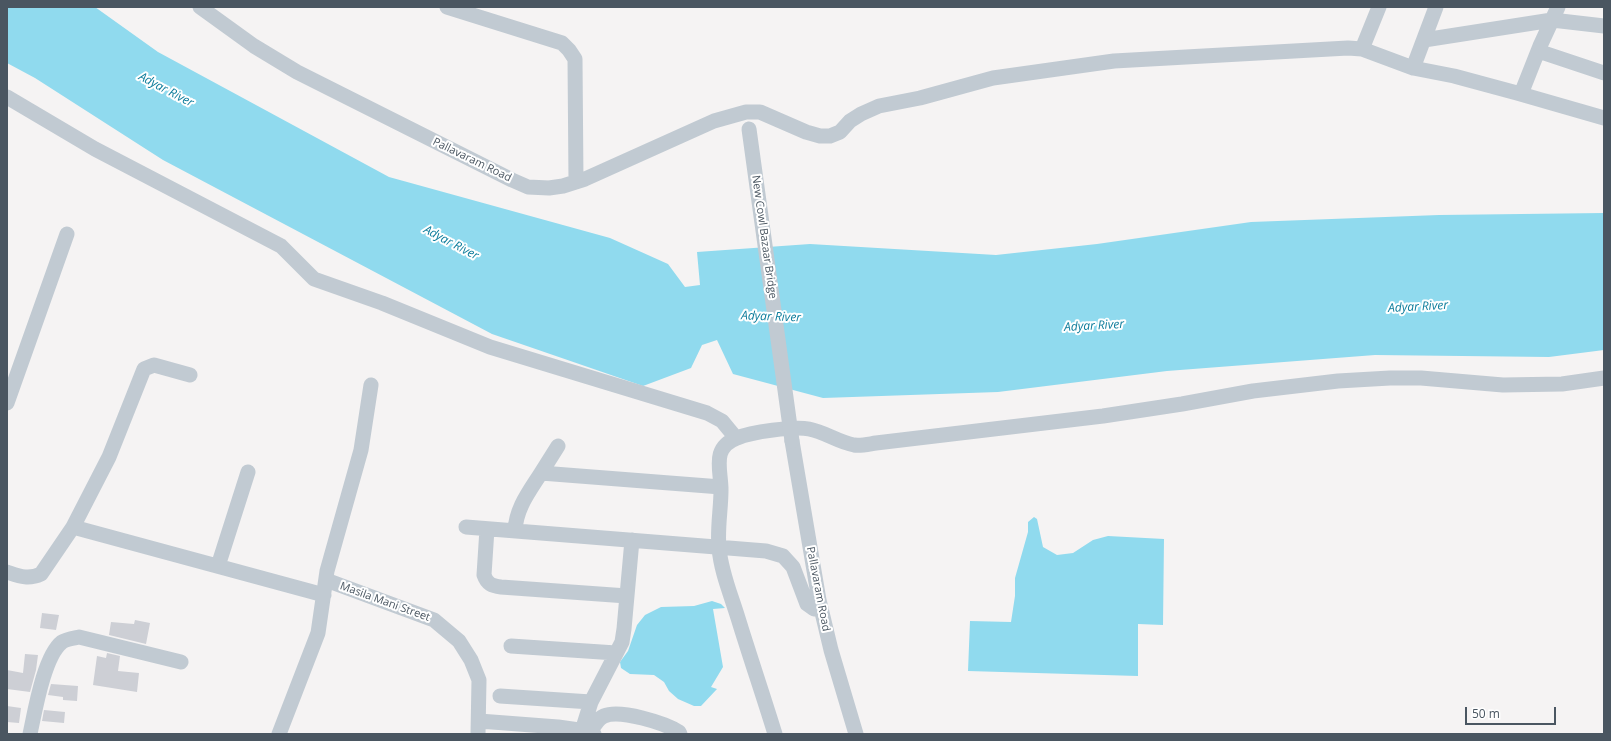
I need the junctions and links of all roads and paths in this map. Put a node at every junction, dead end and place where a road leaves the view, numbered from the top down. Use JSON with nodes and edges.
{"nodes":[{"id":1,"x":200,"y":7,"type":"edge"},
{"id":2,"x":447,"y":7,"type":"edge"},
{"id":3,"x":1379,"y":7,"type":"edge"},
{"id":4,"x":1436,"y":7,"type":"edge"},
{"id":5,"x":1555,"y":14,"type":"edge"},
{"id":6,"x":1604,"y":26,"type":"edge"},
{"id":7,"x":1424,"y":40,"type":"junction"},
{"id":8,"x":1362,"y":49,"type":"junction"},
{"id":9,"x":1538,"y":50,"type":"junction"},
{"id":10,"x":1413,"y":68,"type":"junction"},
{"id":11,"x":1604,"y":73,"type":"edge"},
{"id":12,"x":1521,"y":94,"type":"junction"},
{"id":13,"x":7,"y":98,"type":"edge"},
{"id":14,"x":746,"y":112,"type":"junction"},
{"id":15,"x":1604,"y":118,"type":"edge"},
{"id":16,"x":576,"y":182,"type":"junction"},
{"id":17,"x":68,"y":234,"type":"dead end"},
{"id":18,"x":190,"y":376,"type":"dead end"},
{"id":19,"x":1604,"y":378,"type":"edge"},
{"id":20,"x":371,"y":385,"type":"dead end"},
{"id":21,"x":7,"y":403,"type":"edge"},
{"id":22,"x":736,"y":438,"type":"junction"},
{"id":23,"x":792,"y":442,"type":"joint"},
{"id":24,"x":558,"y":446,"type":"dead end"},
{"id":25,"x":248,"y":472,"type":"dead end"},
{"id":26,"x":541,"y":473,"type":"junction"},
{"id":27,"x":721,"y":487,"type":"junction"},
{"id":28,"x":73,"y":527,"type":"junction"},
{"id":29,"x":466,"y":527,"type":"dead end"},
{"id":30,"x":487,"y":529,"type":"junction"},
{"id":31,"x":514,"y":531,"type":"junction"},
{"id":32,"x":632,"y":540,"type":"junction"},
{"id":33,"x":719,"y":548,"type":"junction"},
{"id":34,"x":218,"y":566,"type":"junction"},
{"id":35,"x":7,"y":572,"type":"edge"},
{"id":36,"x":325,"y":588,"type":"junction"},
{"id":37,"x":627,"y":596,"type":"junction"},
{"id":38,"x":821,"y":608,"type":"junction"},
{"id":39,"x":511,"y":646,"type":"dead end"},
{"id":40,"x":616,"y":653,"type":"junction"},
{"id":41,"x":181,"y":662,"type":"dead end"},
{"id":42,"x":500,"y":696,"type":"dead end"},
{"id":43,"x":591,"y":702,"type":"junction"},
{"id":44,"x":478,"y":728,"type":"edge"},
{"id":45,"x":587,"y":733,"type":"edge"},
{"id":46,"x":30,"y":734,"type":"edge"},
{"id":47,"x":279,"y":734,"type":"edge"},
{"id":48,"x":680,"y":734,"type":"edge"},
{"id":49,"x":775,"y":734,"type":"edge"},
{"id":50,"x":856,"y":734,"type":"edge"}],
"edges":[{"from":1,"to":16,"type":"street","name":"Pallavaram Road"},
{"from":2,"to":16,"type":"street"},
{"from":3,"to":8,"type":"street"},
{"from":4,"to":7,"type":"street"},
{"from":5,"to":6,"type":"street"},
{"from":5,"to":7,"type":"street"},
{"from":5,"to":9,"type":"street"},
{"from":7,"to":10,"type":"street"},
{"from":8,"to":10,"type":"street"},
{"from":8,"to":14,"type":"street"},
{"from":9,"to":11,"type":"street"},
{"from":9,"to":12,"type":"street"},
{"from":10,"to":12,"type":"street"},
{"from":12,"to":15,"type":"street"},
{"from":13,"to":22,"type":"street"},
{"from":14,"to":16,"type":"street","name":"Pallavaram Road"},
{"from":14,"to":23,"type":"street","name":"New Cowl Bazaar Bridge","bridge":true},
{"from":17,"to":21,"type":"street"},
{"from":18,"to":28,"type":"street"},
{"from":19,"to":22,"type":"street"},
{"from":20,"to":36,"type":"street"},
{"from":22,"to":27,"type":"street"},
{"from":23,"to":38,"type":"street","name":"Pallavaram Road"},
{"from":24,"to":26,"type":"street"},
{"from":25,"to":34,"type":"street"},
{"from":26,"to":27,"type":"street"},
{"from":26,"to":31,"type":"street"},
{"from":27,"to":33,"type":"street"},
{"from":28,"to":34,"type":"street","name":"Masila Mani Street"},
{"from":28,"to":35,"type":"street"},
{"from":29,"to":30,"type":"street"},
{"from":30,"to":31,"type":"street"},
{"from":30,"to":37,"type":"street"},
{"from":31,"to":32,"type":"street"},
{"from":32,"to":33,"type":"street"},
{"from":32,"to":37,"type":"street"},
{"from":33,"to":38,"type":"street"},
{"from":33,"to":49,"type":"street"},
{"from":34,"to":36,"type":"street","name":"Masila Mani Street"},
{"from":36,"to":44,"type":"street","name":"Masila Mani Street"},
{"from":36,"to":47,"type":"street"},
{"from":37,"to":40,"type":"street"},
{"from":38,"to":50,"type":"street","name":"Pallavaram Road"},
{"from":39,"to":40,"type":"street"},
{"from":40,"to":43,"type":"street"},
{"from":41,"to":46,"type":"street"},
{"from":42,"to":43,"type":"street"},
{"from":43,"to":45,"type":"street"},
{"from":44,"to":45,"type":"street"},
{"from":45,"to":48,"type":"street"}]}
